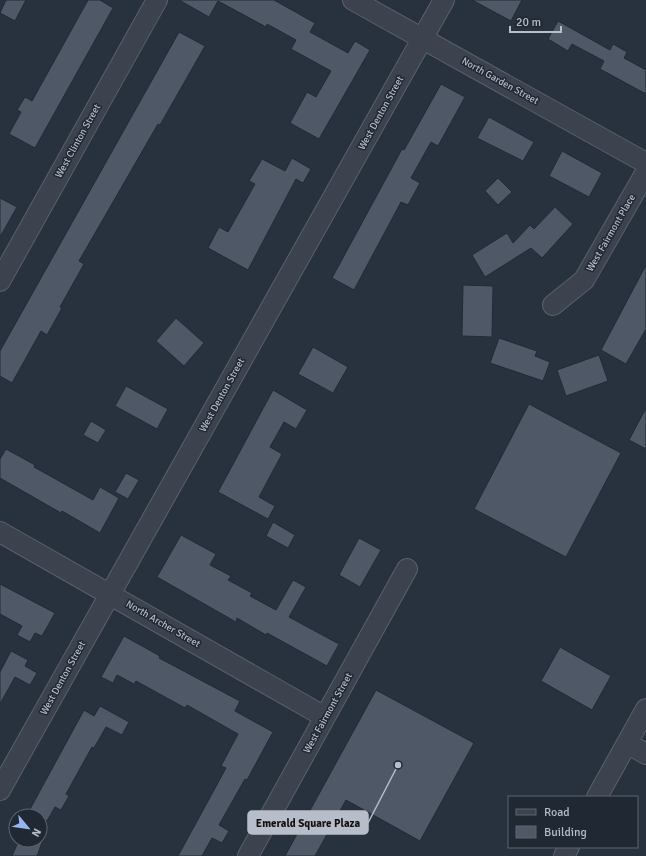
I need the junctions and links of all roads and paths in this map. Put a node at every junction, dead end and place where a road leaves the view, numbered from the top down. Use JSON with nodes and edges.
{"nodes":[{"id":1,"x":157,"y":0,"type":"edge"},
{"id":2,"x":353,"y":0,"type":"edge"},
{"id":3,"x":444,"y":0,"type":"edge"},
{"id":4,"x":422,"y":38,"type":"junction"},
{"id":5,"x":646,"y":162,"type":"edge"},
{"id":6,"x":646,"y":172,"type":"edge"},
{"id":7,"x":2,"y":271,"type":"edge"},
{"id":8,"x":553,"y":305,"type":"dead end"},
{"id":9,"x":0,"y":532,"type":"edge"},
{"id":10,"x":407,"y":569,"type":"dead end"},
{"id":11,"x":110,"y":594,"type":"junction"},
{"id":12,"x":646,"y":709,"type":"edge"},
{"id":13,"x":325,"y":717,"type":"junction"},
{"id":14,"x":627,"y":743,"type":"junction"},
{"id":15,"x":646,"y":754,"type":"edge"},
{"id":16,"x":0,"y":790,"type":"edge"},
{"id":17,"x":598,"y":796,"type":"edge"},
{"id":18,"x":248,"y":856,"type":"edge"}],
"edges":[{"from":1,"to":7,"type":"street","name":"West Clinton Street"},
{"from":2,"to":4,"type":"street","name":"North Garden Street"},
{"from":3,"to":4,"type":"street","name":"West Denton Street"},
{"from":4,"to":5,"type":"street","name":"North Garden Street"},
{"from":4,"to":11,"type":"street","name":"West Denton Street"},
{"from":6,"to":8,"type":"street","name":"West Fairmont Place"},
{"from":9,"to":11,"type":"street","name":"North Archer Street"},
{"from":10,"to":13,"type":"street","name":"West Fairmont Street"},
{"from":11,"to":13,"type":"street","name":"North Archer Street"},
{"from":11,"to":16,"type":"street","name":"West Denton Street"},
{"from":12,"to":14,"type":"street"},
{"from":13,"to":18,"type":"street","name":"West Fairmont Street"},
{"from":14,"to":15,"type":"street"},
{"from":14,"to":17,"type":"street"}]}
